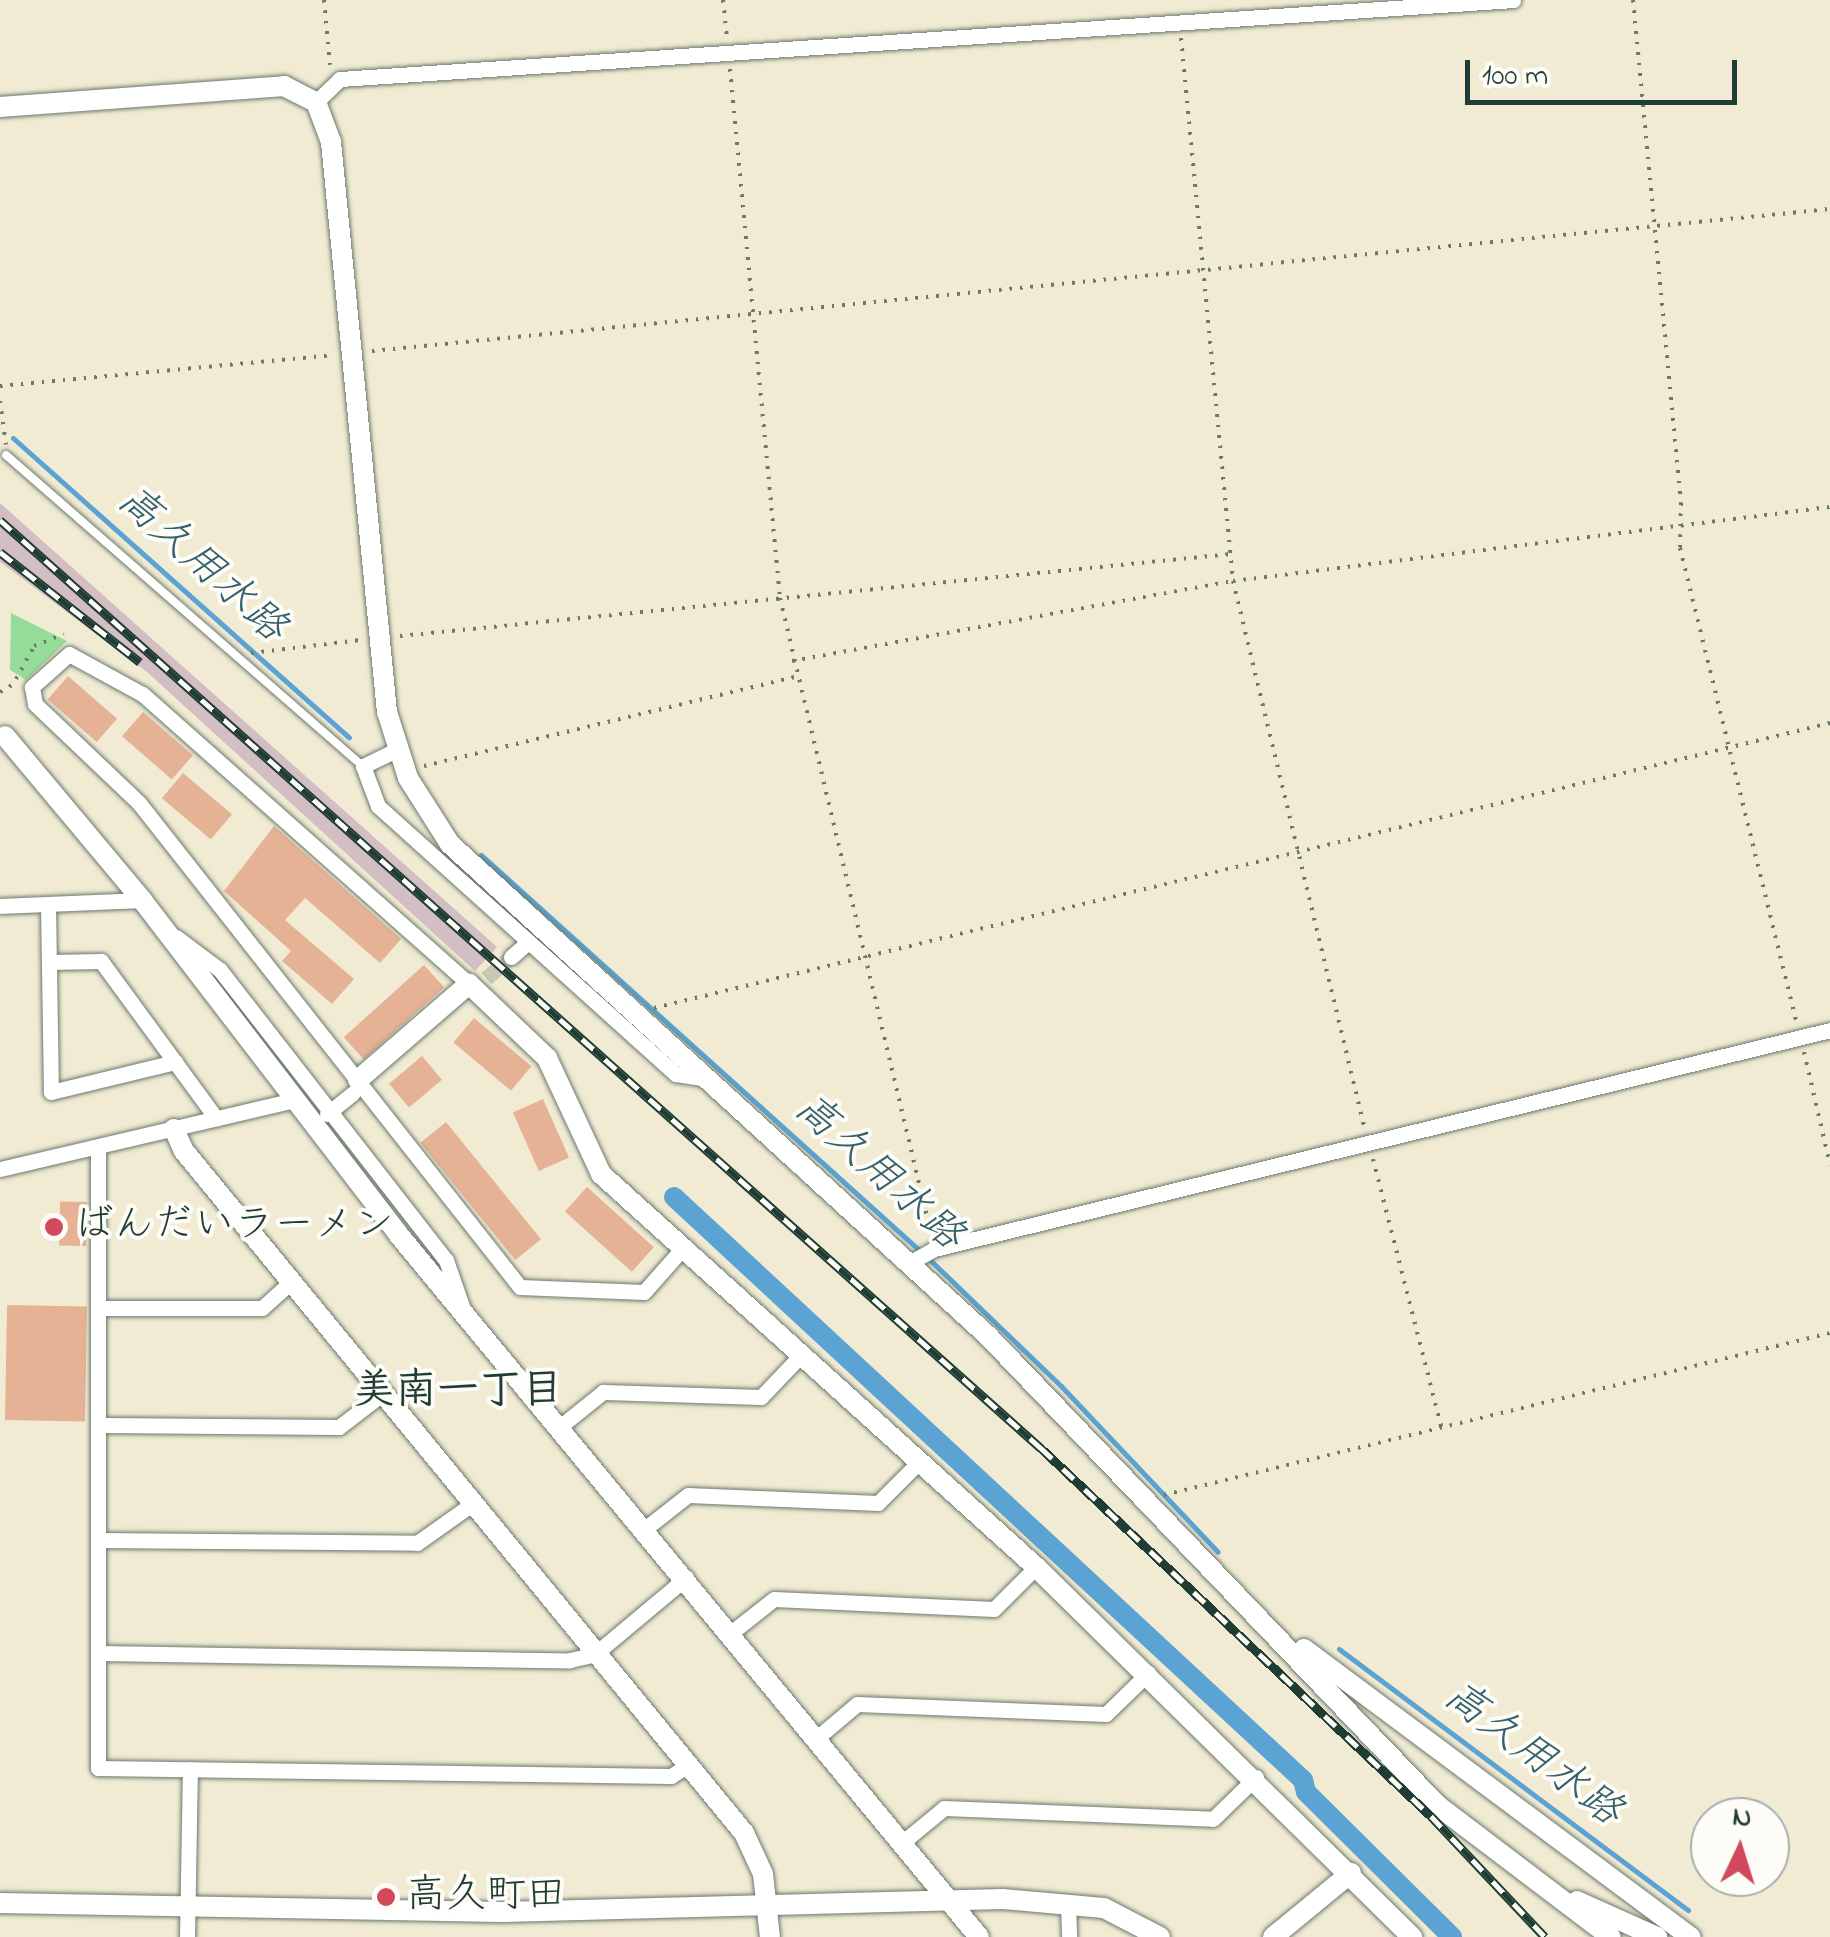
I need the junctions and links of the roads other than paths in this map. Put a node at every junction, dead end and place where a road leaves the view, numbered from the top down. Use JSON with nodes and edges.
{"nodes":[{"id":1,"x":1513,"y":0,"type":"edge"},
{"id":2,"x":316,"y":102,"type":"junction"},
{"id":3,"x":0,"y":107,"type":"edge"},
{"id":4,"x":6,"y":454,"type":"road end"},
{"id":5,"x":5,"y":736,"type":"dead end"},
{"id":6,"x":396,"y":750,"type":"junction"},
{"id":7,"x":363,"y":766,"type":"junction"},
{"id":8,"x":142,"y":900,"type":"junction"},
{"id":9,"x":48,"y":904,"type":"junction"},
{"id":10,"x":0,"y":906,"type":"edge"},
{"id":11,"x":161,"y":925,"type":"junction"},
{"id":12,"x":528,"y":942,"type":"junction"},
{"id":13,"x":511,"y":956,"type":"tunnel mouth"},
{"id":14,"x":49,"y":962,"type":"junction"},
{"id":15,"x":468,"y":984,"type":"junction"},
{"id":16,"x":1830,"y":1030,"type":"edge"},
{"id":17,"x":175,"y":1062,"type":"junction"},
{"id":18,"x":711,"y":1080,"type":"junction"},
{"id":19,"x":356,"y":1086,"type":"junction"},
{"id":20,"x":294,"y":1100,"type":"junction"},
{"id":21,"x":327,"y":1114,"type":"junction"},
{"id":22,"x":216,"y":1118,"type":"junction"},
{"id":23,"x":174,"y":1129,"type":"junction"},
{"id":24,"x":98,"y":1147,"type":"junction"},
{"id":25,"x":0,"y":1169,"type":"edge"},
{"id":26,"x":682,"y":1249,"type":"junction"},
{"id":27,"x":923,"y":1254,"type":"junction"},
{"id":28,"x":290,"y":1282,"type":"junction"},
{"id":29,"x":101,"y":1308,"type":"junction"},
{"id":30,"x":466,"y":1317,"type":"junction"},
{"id":31,"x":801,"y":1356,"type":"junction"},
{"id":32,"x":382,"y":1394,"type":"junction"},
{"id":33,"x":102,"y":1424,"type":"junction"},
{"id":34,"x":562,"y":1425,"type":"junction"},
{"id":35,"x":920,"y":1461,"type":"junction"},
{"id":36,"x":472,"y":1504,"type":"junction"},
{"id":37,"x":646,"y":1528,"type":"junction"},
{"id":38,"x":103,"y":1540,"type":"junction"},
{"id":39,"x":1036,"y":1567,"type":"junction"},
{"id":40,"x":686,"y":1578,"type":"junction"},
{"id":41,"x":1258,"y":1615,"type":"junction"},
{"id":42,"x":732,"y":1632,"type":"junction"},
{"id":43,"x":100,"y":1653,"type":"junction"},
{"id":44,"x":595,"y":1654,"type":"junction"},
{"id":45,"x":1148,"y":1673,"type":"junction"},
{"id":46,"x":818,"y":1737,"type":"junction"},
{"id":47,"x":688,"y":1765,"type":"junction"},
{"id":48,"x":190,"y":1769,"type":"junction"},
{"id":49,"x":1256,"y":1777,"type":"junction"},
{"id":50,"x":904,"y":1842,"type":"junction"},
{"id":51,"x":1351,"y":1873,"type":"junction"},
{"id":52,"x":1534,"y":1882,"type":"junction"},
{"id":53,"x":948,"y":1899,"type":"junction"},
{"id":54,"x":1068,"y":1903,"type":"junction"},
{"id":55,"x":0,"y":1904,"type":"edge"},
{"id":56,"x":767,"y":1905,"type":"junction"},
{"id":57,"x":188,"y":1906,"type":"junction"},
{"id":58,"x":188,"y":1937,"type":"edge"},
{"id":59,"x":770,"y":1937,"type":"edge"},
{"id":60,"x":980,"y":1937,"type":"edge"},
{"id":61,"x":1069,"y":1937,"type":"edge"},
{"id":62,"x":1160,"y":1937,"type":"edge"},
{"id":63,"x":1273,"y":1937,"type":"edge"},
{"id":64,"x":1412,"y":1937,"type":"edge"},
{"id":65,"x":1611,"y":1937,"type":"edge"},
{"id":66,"x":1657,"y":1937,"type":"edge"},
{"id":67,"x":1691,"y":1937,"type":"edge"}],
"edges":[{"from":1,"to":2,"type":"street"},
{"from":2,"to":3,"type":"street"},
{"from":2,"to":6,"type":"street"},
{"from":4,"to":7,"type":"lane"},
{"from":5,"to":8,"type":"street"},
{"from":6,"to":7,"type":"street"},
{"from":6,"to":18,"type":"street"},
{"from":7,"to":12,"type":"street"},
{"from":8,"to":9,"type":"street"},
{"from":8,"to":11,"type":"street"},
{"from":9,"to":10,"type":"street"},
{"from":9,"to":14,"type":"street"},
{"from":11,"to":20,"type":"street"},
{"from":11,"to":21,"type":"street"},
{"from":12,"to":13,"type":"street"},
{"from":12,"to":18,"type":"street"},
{"from":14,"to":17,"type":"street"},
{"from":14,"to":17,"type":"street"},
{"from":15,"to":19,"type":"street"},
{"from":15,"to":19,"type":"street"},
{"from":15,"to":26,"type":"street"},
{"from":16,"to":27,"type":"street"},
{"from":17,"to":22,"type":"street"},
{"from":18,"to":27,"type":"street"},
{"from":19,"to":21,"type":"street"},
{"from":19,"to":26,"type":"street"},
{"from":20,"to":22,"type":"street"},
{"from":20,"to":30,"type":"street"},
{"from":21,"to":30,"type":"street"},
{"from":22,"to":23,"type":"street"},
{"from":23,"to":24,"type":"street"},
{"from":23,"to":28,"type":"street"},
{"from":24,"to":25,"type":"street"},
{"from":24,"to":29,"type":"street"},
{"from":26,"to":31,"type":"street"},
{"from":27,"to":41,"type":"street"},
{"from":28,"to":29,"type":"street"},
{"from":28,"to":32,"type":"street"},
{"from":29,"to":33,"type":"street"},
{"from":30,"to":34,"type":"street"},
{"from":31,"to":34,"type":"street"},
{"from":31,"to":35,"type":"street"},
{"from":32,"to":33,"type":"street"},
{"from":32,"to":36,"type":"street"},
{"from":33,"to":38,"type":"street"},
{"from":34,"to":37,"type":"street"},
{"from":35,"to":37,"type":"street"},
{"from":35,"to":39,"type":"street"},
{"from":36,"to":38,"type":"street"},
{"from":36,"to":44,"type":"street"},
{"from":37,"to":40,"type":"street"},
{"from":38,"to":43,"type":"street"},
{"from":39,"to":42,"type":"street"},
{"from":39,"to":45,"type":"street"},
{"from":40,"to":42,"type":"street"},
{"from":40,"to":44,"type":"street"},
{"from":41,"to":52,"type":"street"},
{"from":41,"to":67,"type":"street"},
{"from":42,"to":46,"type":"street"},
{"from":43,"to":44,"type":"street"},
{"from":43,"to":48,"type":"street"},
{"from":44,"to":47,"type":"street"},
{"from":45,"to":46,"type":"street"},
{"from":45,"to":49,"type":"street"},
{"from":46,"to":50,"type":"street"},
{"from":47,"to":48,"type":"street"},
{"from":47,"to":56,"type":"street"},
{"from":48,"to":57,"type":"street"},
{"from":49,"to":50,"type":"street"},
{"from":49,"to":51,"type":"street"},
{"from":50,"to":53,"type":"street"},
{"from":51,"to":63,"type":"street"},
{"from":51,"to":64,"type":"street"},
{"from":52,"to":65,"type":"street"},
{"from":52,"to":66,"type":"street"},
{"from":53,"to":54,"type":"street"},
{"from":53,"to":56,"type":"street"},
{"from":53,"to":60,"type":"street"},
{"from":54,"to":61,"type":"street"},
{"from":54,"to":62,"type":"street"},
{"from":55,"to":57,"type":"street"},
{"from":56,"to":57,"type":"street"},
{"from":56,"to":59,"type":"street"},
{"from":57,"to":58,"type":"street"}]}
